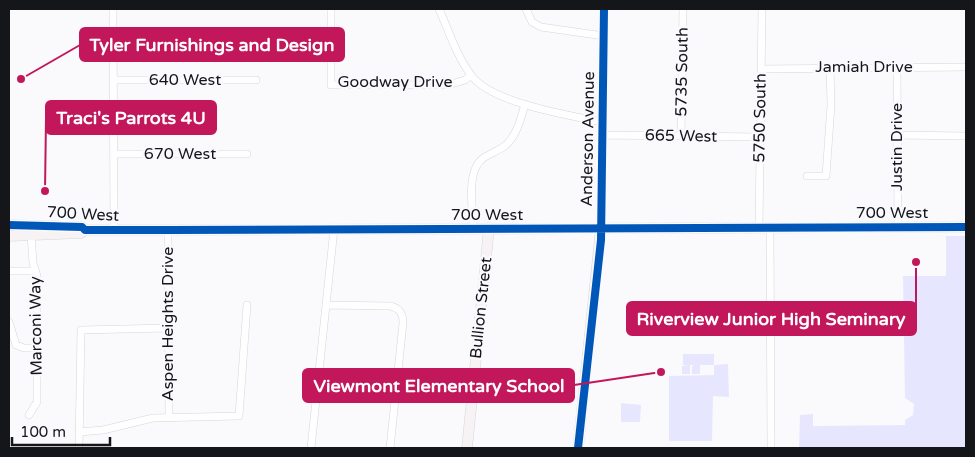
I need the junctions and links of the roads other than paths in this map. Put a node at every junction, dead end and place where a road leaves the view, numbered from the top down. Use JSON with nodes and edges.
{"nodes":[{"id":1,"x":113,"y":9,"type":"edge"},
{"id":2,"x":331,"y":9,"type":"edge"},
{"id":3,"x":439,"y":9,"type":"edge"},
{"id":4,"x":526,"y":9,"type":"edge"},
{"id":5,"x":604,"y":9,"type":"edge"},
{"id":6,"x":683,"y":9,"type":"edge"},
{"id":7,"x":762,"y":9,"type":"edge"},
{"id":8,"x":604,"y":36,"type":"junction"},
{"id":9,"x":966,"y":67,"type":"edge"},
{"id":10,"x":830,"y":68,"type":"junction"},
{"id":11,"x":897,"y":68,"type":"junction"},
{"id":12,"x":761,"y":69,"type":"junction"},
{"id":13,"x":471,"y":75,"type":"junction"},
{"id":14,"x":114,"y":80,"type":"junction"},
{"id":15,"x":256,"y":80,"type":"dead end"},
{"id":16,"x":525,"y":104,"type":"junction"},
{"id":17,"x":602,"y":122,"type":"junction"},
{"id":18,"x":602,"y":135,"type":"junction"},
{"id":19,"x":898,"y":135,"type":"junction"},
{"id":20,"x":681,"y":136,"type":"junction"},
{"id":21,"x":966,"y":136,"type":"edge"},
{"id":22,"x":760,"y":137,"type":"junction"},
{"id":23,"x":114,"y":154,"type":"junction"},
{"id":24,"x":247,"y":154,"type":"dead end"},
{"id":25,"x":806,"y":176,"type":"dead end"},
{"id":26,"x":9,"y":225,"type":"edge"},
{"id":27,"x":764,"y":227,"type":"junction"},
{"id":28,"x":898,"y":227,"type":"junction"},
{"id":29,"x":966,"y":227,"type":"edge"},
{"id":30,"x":473,"y":228,"type":"junction"},
{"id":31,"x":489,"y":228,"type":"junction"},
{"id":32,"x":601,"y":228,"type":"junction"},
{"id":33,"x":334,"y":229,"type":"junction"},
{"id":34,"x":85,"y":230,"type":"junction"},
{"id":35,"x":114,"y":230,"type":"junction"},
{"id":36,"x":168,"y":230,"type":"junction"},
{"id":37,"x":31,"y":235,"type":"junction"},
{"id":38,"x":9,"y":236,"type":"edge"},
{"id":39,"x":9,"y":271,"type":"edge"},
{"id":40,"x":35,"y":271,"type":"junction"},
{"id":41,"x":247,"y":305,"type":"dead end"},
{"id":42,"x":327,"y":305,"type":"junction"},
{"id":43,"x":9,"y":322,"type":"edge"},
{"id":44,"x":168,"y":328,"type":"junction"},
{"id":45,"x":37,"y":348,"type":"junction"},
{"id":46,"x":29,"y":415,"type":"dead end"},
{"id":47,"x":169,"y":418,"type":"junction"},
{"id":48,"x":79,"y":432,"type":"junction"},
{"id":49,"x":80,"y":448,"type":"edge"},
{"id":50,"x":311,"y":448,"type":"edge"},
{"id":51,"x":390,"y":448,"type":"edge"},
{"id":52,"x":467,"y":448,"type":"edge"},
{"id":53,"x":578,"y":448,"type":"edge"},
{"id":54,"x":771,"y":448,"type":"edge"}],
"edges":[{"from":1,"to":14,"type":"street"},
{"from":2,"to":13,"type":"street","name":"Goodway Drive"},
{"from":3,"to":13,"type":"street"},
{"from":4,"to":8,"type":"street"},
{"from":5,"to":8,"type":"street","name":"Anderson Avenue"},
{"from":6,"to":20,"type":"street","name":"5735 South"},
{"from":7,"to":12,"type":"street","name":"5750 South"},
{"from":8,"to":17,"type":"street","name":"Anderson Avenue"},
{"from":9,"to":11,"type":"street","name":"Jamiah Drive"},
{"from":10,"to":11,"type":"street","name":"Jamiah Drive"},
{"from":10,"to":12,"type":"street","name":"Jamiah Drive"},
{"from":10,"to":25,"type":"street"},
{"from":11,"to":19,"type":"street","name":"Justin Drive"},
{"from":12,"to":22,"type":"street","name":"5750 South"},
{"from":13,"to":16,"type":"street"},
{"from":14,"to":15,"type":"street","name":"640 West"},
{"from":14,"to":23,"type":"street"},
{"from":16,"to":17,"type":"street"},
{"from":16,"to":30,"type":"street"},
{"from":17,"to":18,"type":"street","name":"Anderson Avenue"},
{"from":18,"to":20,"type":"street","name":"665 West"},
{"from":18,"to":32,"type":"street","name":"Anderson Avenue"},
{"from":19,"to":21,"type":"street"},
{"from":19,"to":28,"type":"street","name":"Justin Drive"},
{"from":20,"to":22,"type":"street","name":"665 West"},
{"from":22,"to":27,"type":"street","name":"5750 South"},
{"from":23,"to":24,"type":"street","name":"670 West"},
{"from":23,"to":35,"type":"street"},
{"from":26,"to":34,"type":"main road","name":"700 West"},
{"from":27,"to":28,"type":"main road","name":"700 West"},
{"from":27,"to":32,"type":"main road","name":"700 West"},
{"from":27,"to":54,"type":"street","name":"5750 South"},
{"from":28,"to":29,"type":"main road","name":"700 West"},
{"from":30,"to":31,"type":"main road","name":"700 West"},
{"from":30,"to":33,"type":"main road","name":"700 West"},
{"from":31,"to":32,"type":"main road","name":"700 West"},
{"from":31,"to":52,"type":"main road","name":"Bullion Street"},
{"from":32,"to":53,"type":"main road","name":"Anderson Avenue"},
{"from":33,"to":36,"type":"main road","name":"700 West"},
{"from":33,"to":42,"type":"street"},
{"from":34,"to":35,"type":"main road","name":"700 West"},
{"from":34,"to":37,"type":"main road","name":"700 West"},
{"from":35,"to":36,"type":"main road","name":"700 West"},
{"from":36,"to":44,"type":"street","name":"Aspen Heights Drive"},
{"from":37,"to":38,"type":"main road","name":"700 West"},
{"from":37,"to":40,"type":"street","name":"Marconi Way"},
{"from":39,"to":40,"type":"street"},
{"from":40,"to":45,"type":"street","name":"Marconi Way"},
{"from":41,"to":47,"type":"street"},
{"from":42,"to":50,"type":"street"},
{"from":42,"to":51,"type":"street"},
{"from":43,"to":45,"type":"street"},
{"from":44,"to":47,"type":"street","name":"Aspen Heights Drive"},
{"from":44,"to":48,"type":"street"},
{"from":45,"to":46,"type":"street","name":"Marconi Way"},
{"from":47,"to":48,"type":"street"},
{"from":48,"to":49,"type":"street"}]}
